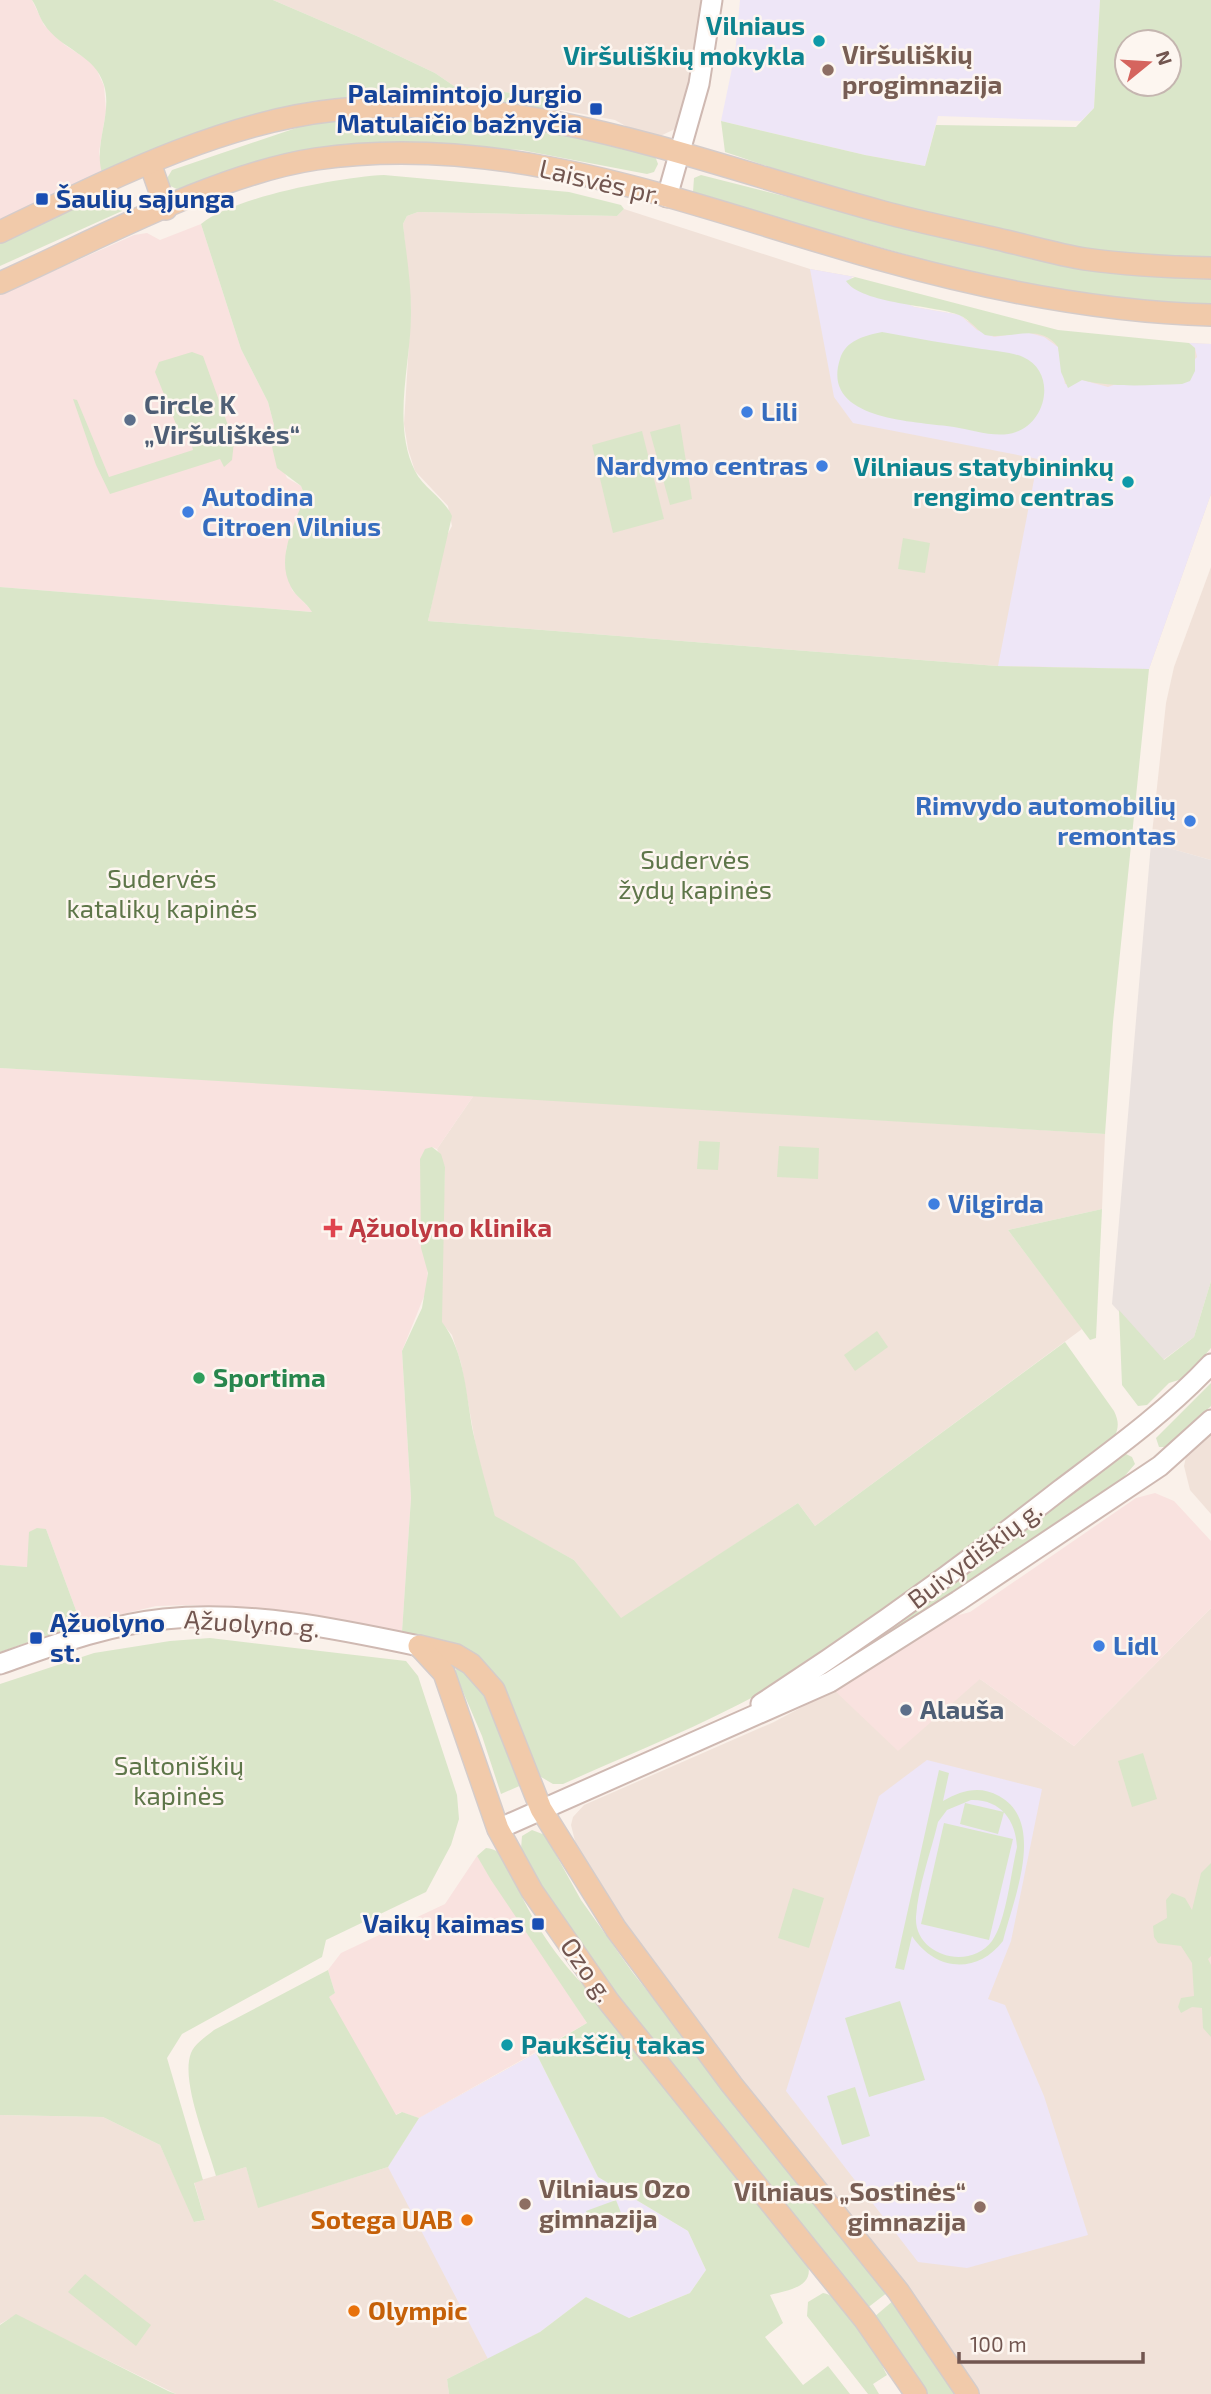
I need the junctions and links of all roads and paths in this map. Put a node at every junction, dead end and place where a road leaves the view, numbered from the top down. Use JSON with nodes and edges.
{"nodes":[{"id":1,"x":712,"y":0,"type":"edge"},
{"id":2,"x":679,"y":152,"type":"junction"},
{"id":3,"x":150,"y":163,"type":"junction"},
{"id":4,"x":667,"y":197,"type":"junction"},
{"id":5,"x":166,"y":209,"type":"junction"},
{"id":6,"x":0,"y":232,"type":"edge"},
{"id":7,"x":1211,"y":268,"type":"edge"},
{"id":8,"x":0,"y":283,"type":"edge"},
{"id":9,"x":1211,"y":315,"type":"edge"},
{"id":10,"x":1211,"y":1364,"type":"edge"},
{"id":11,"x":1211,"y":1420,"type":"edge"},
{"id":12,"x":419,"y":1646,"type":"junction"},
{"id":13,"x":0,"y":1664,"type":"edge"},
{"id":14,"x":495,"y":1690,"type":"joint"},
{"id":15,"x":725,"y":1728,"type":"junction"},
{"id":16,"x":541,"y":1809,"type":"junction"},
{"id":17,"x":498,"y":1829,"type":"junction"},
{"id":18,"x":916,"y":2394,"type":"edge"},
{"id":19,"x":968,"y":2394,"type":"edge"}],
"edges":[{"from":1,"to":2,"type":"main road"},
{"from":2,"to":3,"type":"main road","name":"Laisvės pr."},
{"from":2,"to":4,"type":"main road"},
{"from":2,"to":7,"type":"main road","name":"Laisvės pr."},
{"from":3,"to":5,"type":"main road"},
{"from":3,"to":6,"type":"main road","name":"Laisvės pr."},
{"from":4,"to":5,"type":"main road","name":"Laisvės pr."},
{"from":4,"to":9,"type":"main road","name":"Laisvės pr."},
{"from":5,"to":8,"type":"main road","name":"Laisvės pr."},
{"from":10,"to":15,"type":"main road","name":"Buivydiškių g."},
{"from":11,"to":15,"type":"main road","name":"Buivydiškių g."},
{"from":12,"to":13,"type":"main road","name":"Ąžuolyno g."},
{"from":12,"to":14,"type":"main road","name":"Ąžuolyno g."},
{"from":12,"to":17,"type":"main road","name":"Ozo g."},
{"from":14,"to":16,"type":"main road","name":"Ozo g."},
{"from":15,"to":16,"type":"main road","name":"Buivydiškių g."},
{"from":16,"to":17,"type":"main road","name":"Buivydiškių g."},
{"from":16,"to":19,"type":"main road","name":"Ozo g."},
{"from":17,"to":18,"type":"main road","name":"Ozo g."}]}
